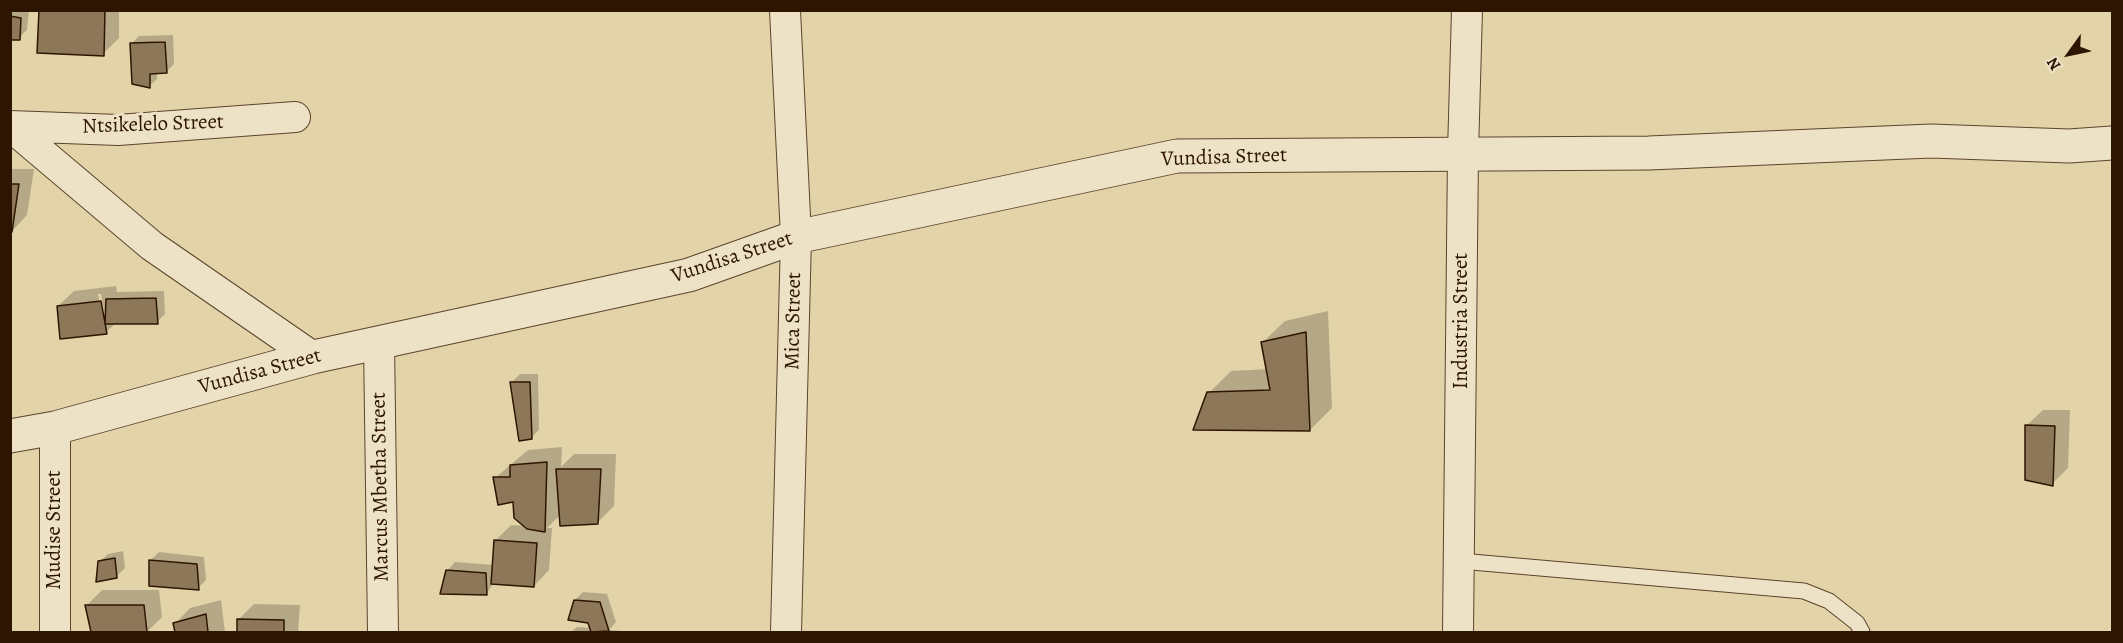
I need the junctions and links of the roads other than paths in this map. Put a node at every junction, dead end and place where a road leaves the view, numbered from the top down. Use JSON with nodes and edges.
{"nodes":[{"id":1,"x":784,"y":10,"type":"edge"},
{"id":2,"x":1467,"y":10,"type":"edge"},
{"id":3,"x":296,"y":117,"type":"dead end"},
{"id":4,"x":10,"y":126,"type":"edge"},
{"id":5,"x":2112,"y":143,"type":"edge"},
{"id":6,"x":1463,"y":153,"type":"junction"},
{"id":7,"x":796,"y":237,"type":"junction"},
{"id":8,"x":379,"y":342,"type":"junction"},
{"id":9,"x":313,"y":357,"type":"junction"},
{"id":10,"x":56,"y":428,"type":"junction"},
{"id":11,"x":10,"y":436,"type":"edge"},
{"id":12,"x":1460,"y":561,"type":"junction"},
{"id":13,"x":55,"y":633,"type":"edge"},
{"id":14,"x":382,"y":633,"type":"edge"},
{"id":15,"x":786,"y":633,"type":"edge"},
{"id":16,"x":1458,"y":633,"type":"edge"},
{"id":17,"x":1862,"y":633,"type":"edge"}],
"edges":[{"from":1,"to":7,"type":"street","name":"Mica Street"},
{"from":2,"to":6,"type":"street","name":"Industria Street"},
{"from":3,"to":4,"type":"street","name":"Ntsikelelo Street"},
{"from":4,"to":9,"type":"street"},
{"from":5,"to":6,"type":"street","name":"Vundisa Street"},
{"from":6,"to":7,"type":"street","name":"Vundisa Street"},
{"from":6,"to":12,"type":"street","name":"Industria Street"},
{"from":7,"to":8,"type":"street","name":"Vundisa Street"},
{"from":7,"to":15,"type":"street","name":"Mica Street"},
{"from":8,"to":9,"type":"street","name":"Vundisa Street"},
{"from":8,"to":14,"type":"street","name":"Marcus Mbetha Street"},
{"from":9,"to":10,"type":"street","name":"Vundisa Street"},
{"from":10,"to":11,"type":"street","name":"Vundisa Street"},
{"from":10,"to":13,"type":"street","name":"Mudise Street"},
{"from":12,"to":16,"type":"street","name":"Industria Street"},
{"from":12,"to":17,"type":"lane"}]}
